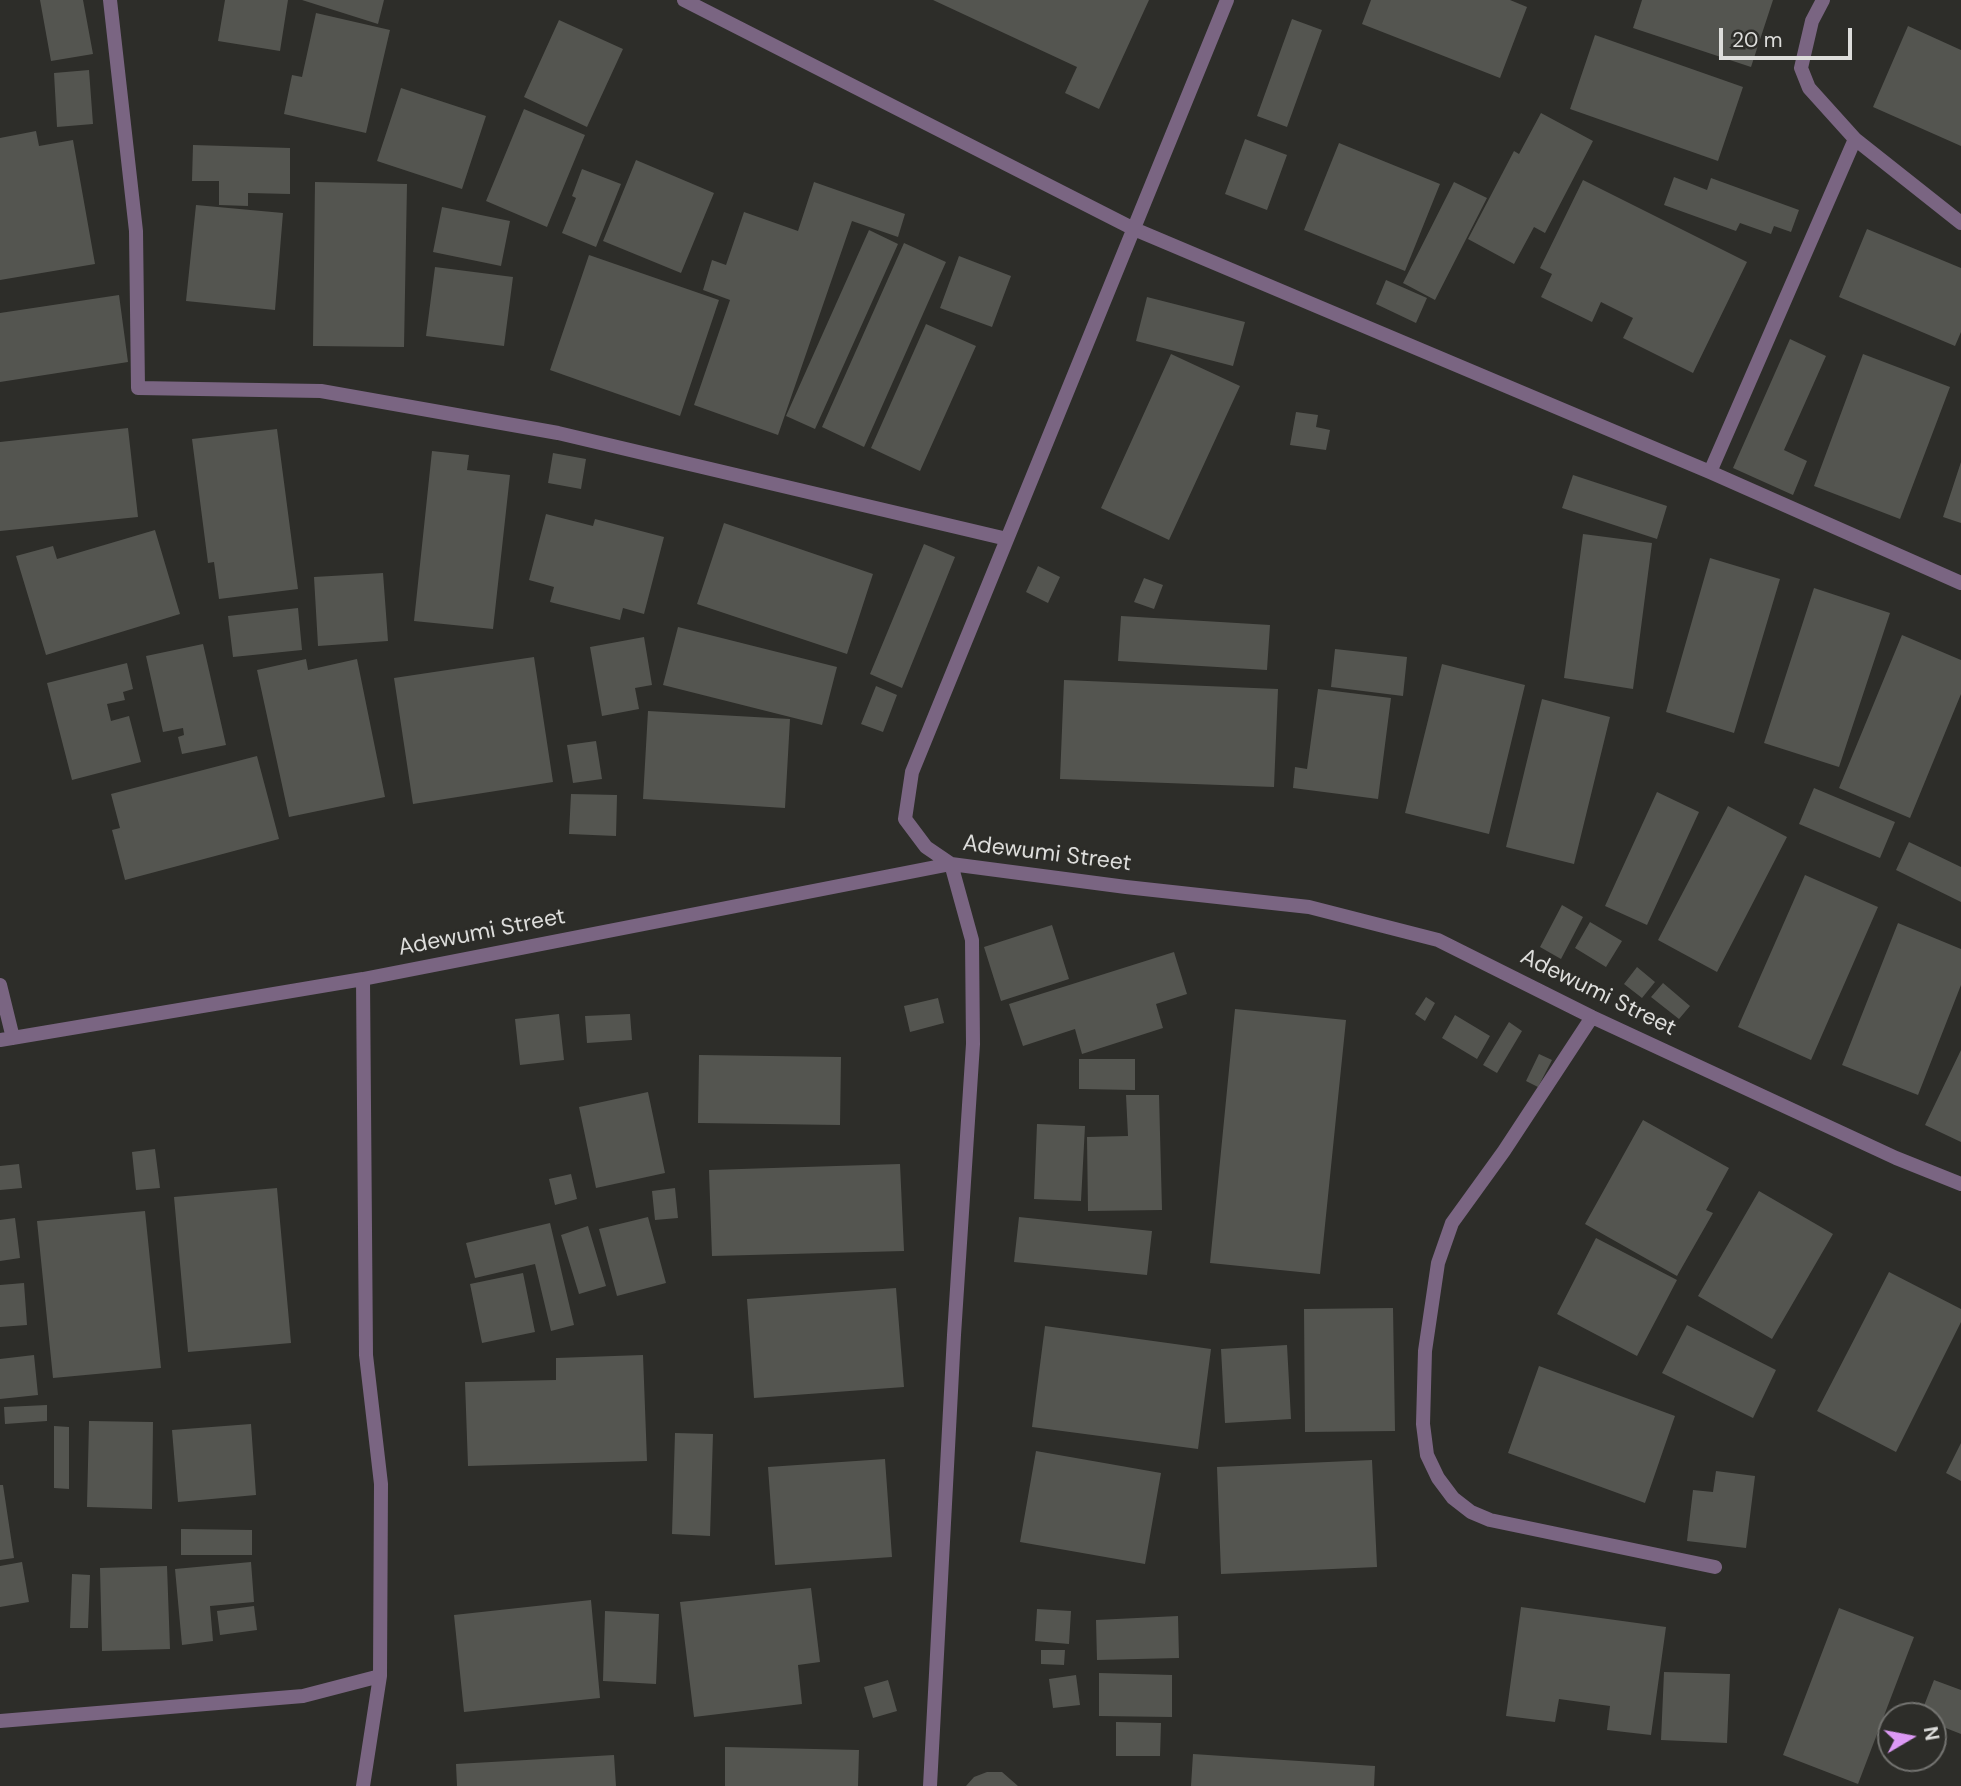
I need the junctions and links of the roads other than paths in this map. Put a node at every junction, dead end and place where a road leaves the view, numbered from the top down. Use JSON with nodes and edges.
{"nodes":[{"id":1,"x":110,"y":0,"type":"edge"},
{"id":2,"x":684,"y":0,"type":"edge"},
{"id":3,"x":1227,"y":0,"type":"edge"},
{"id":4,"x":1823,"y":0,"type":"edge"},
{"id":5,"x":1855,"y":139,"type":"junction"},
{"id":6,"x":1961,"y":223,"type":"edge"},
{"id":7,"x":1134,"y":229,"type":"junction"},
{"id":8,"x":1710,"y":472,"type":"junction"},
{"id":9,"x":1007,"y":539,"type":"junction"},
{"id":10,"x":1961,"y":583,"type":"edge"},
{"id":11,"x":951,"y":864,"type":"junction"},
{"id":12,"x":363,"y":979,"type":"junction"},
{"id":13,"x":0,"y":985,"type":"edge"},
{"id":14,"x":1592,"y":1017,"type":"junction"},
{"id":15,"x":6,"y":1039,"type":"edge"},
{"id":16,"x":1961,"y":1184,"type":"edge"},
{"id":17,"x":1715,"y":1567,"type":"dead end"},
{"id":18,"x":380,"y":1676,"type":"junction"},
{"id":19,"x":0,"y":1721,"type":"edge"},
{"id":20,"x":363,"y":1786,"type":"edge"},
{"id":21,"x":930,"y":1786,"type":"edge"}],
"edges":[{"from":1,"to":9,"type":"street"},
{"from":2,"to":7,"type":"street"},
{"from":3,"to":7,"type":"street"},
{"from":4,"to":5,"type":"street"},
{"from":5,"to":6,"type":"street"},
{"from":5,"to":8,"type":"street"},
{"from":7,"to":8,"type":"street"},
{"from":7,"to":9,"type":"street"},
{"from":8,"to":10,"type":"street"},
{"from":9,"to":11,"type":"street"},
{"from":11,"to":12,"type":"street","name":"Adewumi Street"},
{"from":11,"to":14,"type":"street","name":"Adewumi Street"},
{"from":11,"to":21,"type":"street"},
{"from":12,"to":15,"type":"street","name":"Adewumi Street"},
{"from":12,"to":18,"type":"street"},
{"from":13,"to":15,"type":"street"},
{"from":14,"to":16,"type":"street","name":"Adewumi Street"},
{"from":14,"to":17,"type":"street"},
{"from":18,"to":19,"type":"street"},
{"from":18,"to":20,"type":"street"}]}
